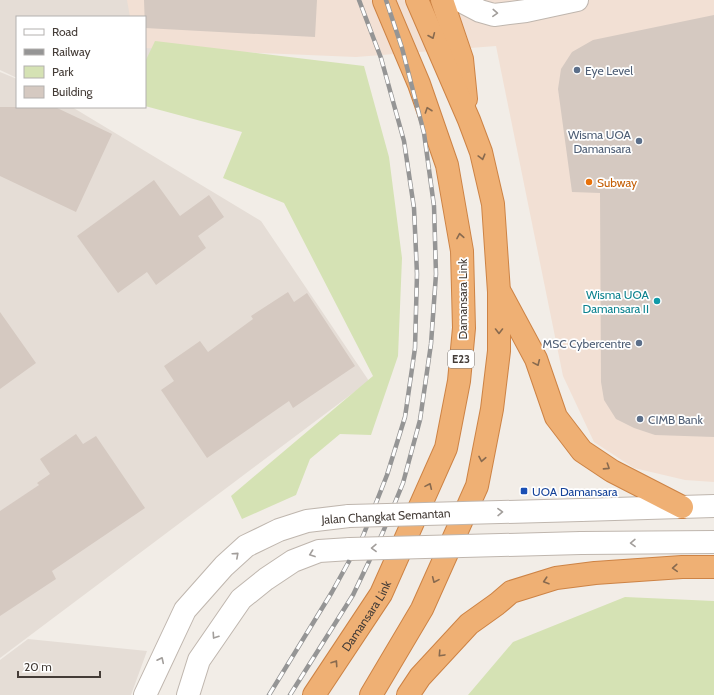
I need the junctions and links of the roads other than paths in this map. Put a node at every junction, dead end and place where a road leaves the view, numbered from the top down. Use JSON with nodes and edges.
{"nodes":[{"id":1,"x":417,"y":0,"type":"edge"},
{"id":2,"x":442,"y":0,"type":"edge"},
{"id":3,"x":459,"y":0,"type":"edge"},
{"id":4,"x":577,"y":0,"type":"edge"},
{"id":5,"x":384,"y":1,"type":"dead end"},
{"id":6,"x":468,"y":120,"type":"junction"},
{"id":7,"x":499,"y":292,"type":"junction"},
{"id":8,"x":714,"y":506,"type":"edge"},
{"id":9,"x":682,"y":507,"type":"junction"},
{"id":10,"x":714,"y":542,"type":"edge"},
{"id":11,"x":714,"y":567,"type":"edge"},
{"id":12,"x":145,"y":695,"type":"edge"},
{"id":13,"x":188,"y":695,"type":"edge"},
{"id":14,"x":314,"y":695,"type":"edge"},
{"id":15,"x":371,"y":695,"type":"edge"},
{"id":16,"x":408,"y":695,"type":"edge"}],
"edges":[{"from":1,"to":6,"type":"highway","one_way":true},
{"from":2,"to":6,"type":"highway"},
{"from":3,"to":4,"type":"street","one_way":true},
{"from":14,"to":5,"type":"highway","name":"Damansara Link","number":"E23","one_way":true},
{"from":6,"to":7,"type":"highway","one_way":true},
{"from":7,"to":9,"type":"highway","one_way":true},
{"from":7,"to":15,"type":"highway","one_way":true},
{"from":8,"to":9,"type":"street","name":"Jalan Changkat Semantan"},
{"from":12,"to":9,"type":"street","name":"Jalan Changkat Semantan","one_way":true,"bridge":true},
{"from":10,"to":13,"type":"street","one_way":true,"bridge":true},
{"from":11,"to":16,"type":"highway","one_way":true}]}
